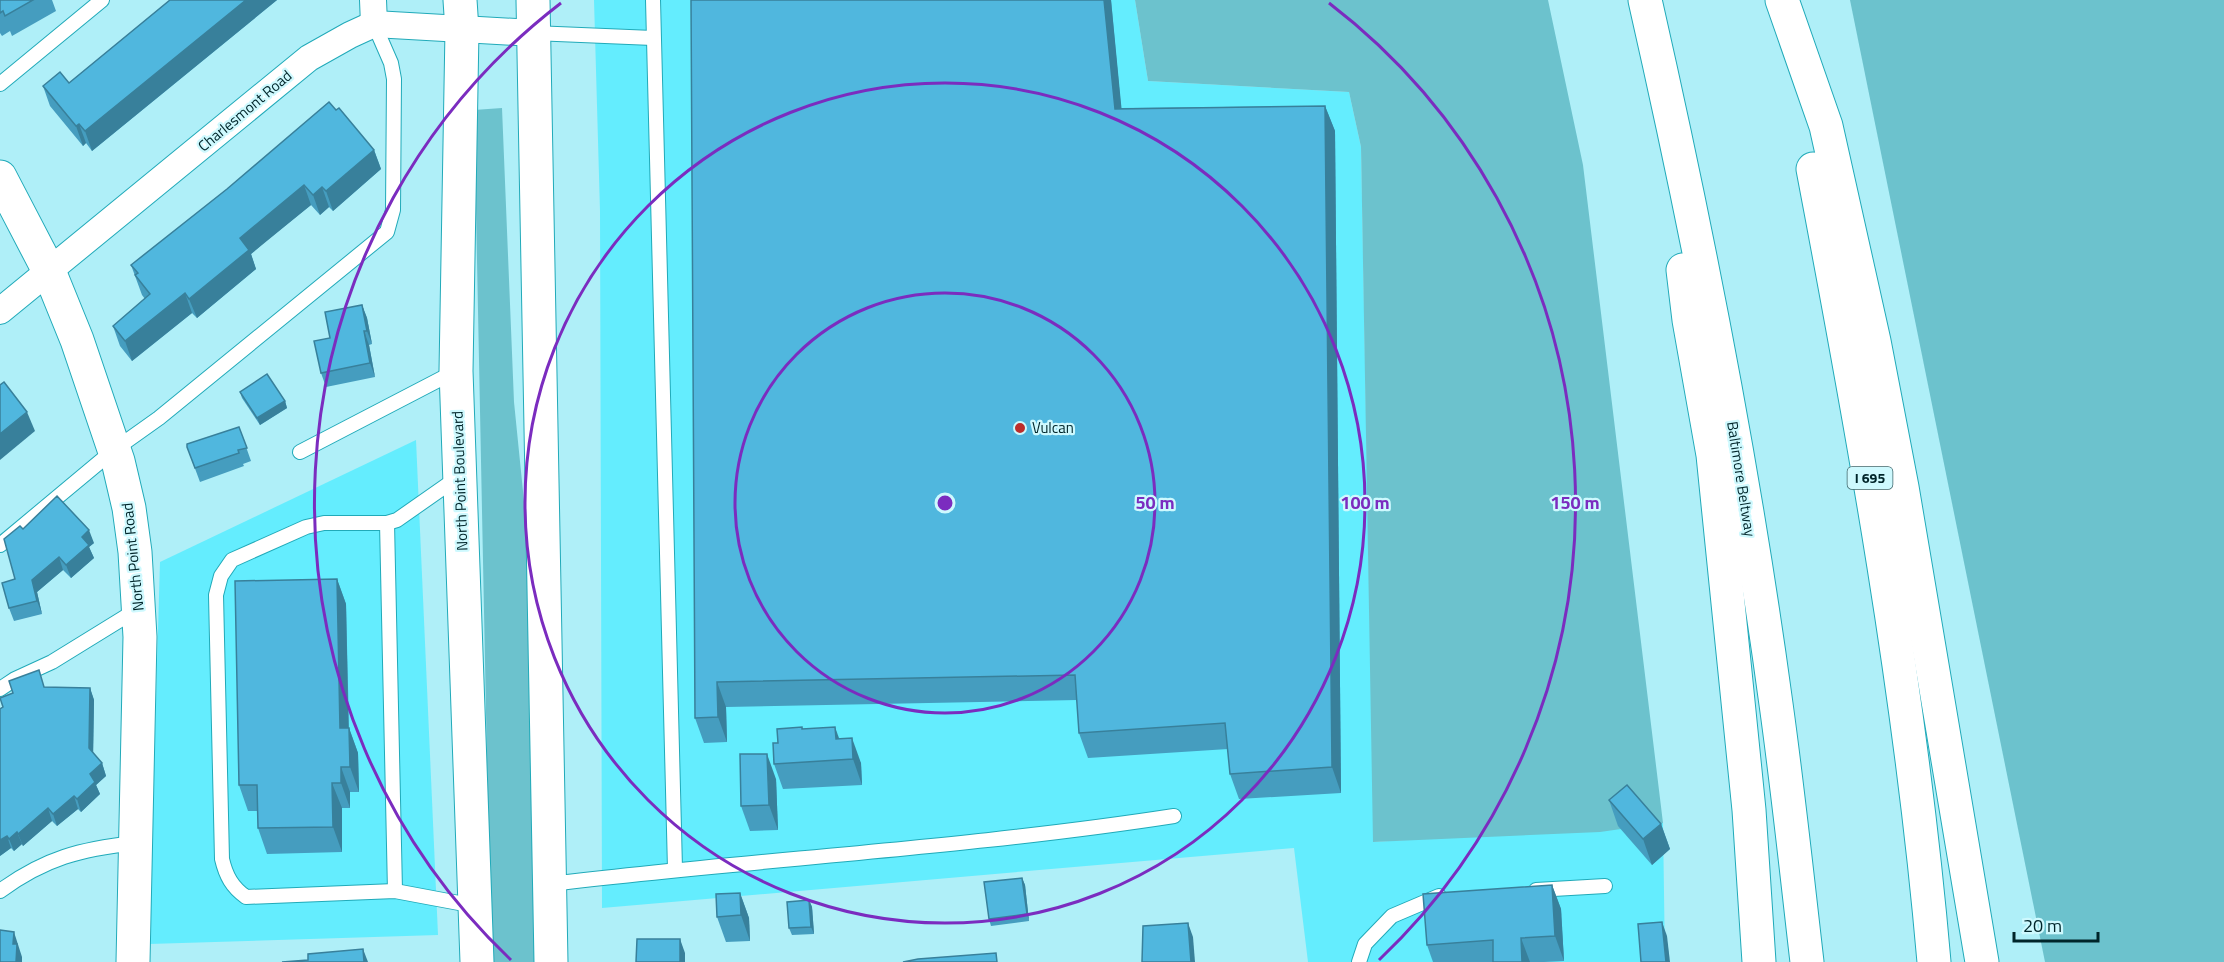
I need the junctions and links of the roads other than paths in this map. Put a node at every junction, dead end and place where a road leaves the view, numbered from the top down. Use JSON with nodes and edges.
{"nodes":[{"id":1,"x":102,"y":0,"type":"edge"},
{"id":2,"x":533,"y":0,"type":"edge"},
{"id":3,"x":653,"y":0,"type":"edge"},
{"id":4,"x":1645,"y":0,"type":"edge"},
{"id":5,"x":1776,"y":0,"type":"edge"},
{"id":6,"x":1782,"y":0,"type":"edge"},
{"id":7,"x":374,"y":12,"type":"edge"},
{"id":8,"x":461,"y":15,"type":"edge"},
{"id":9,"x":533,"y":33,"type":"junction"},
{"id":10,"x":653,"y":38,"type":"junction"},
{"id":11,"x":1657,"y":51,"type":"junction"},
{"id":12,"x":0,"y":84,"type":"edge"},
{"id":13,"x":0,"y":177,"type":"edge"},
{"id":14,"x":49,"y":271,"type":"junction"},
{"id":15,"x":0,"y":311,"type":"edge"},
{"id":16,"x":456,"y":371,"type":"junction"},
{"id":17,"x":114,"y":450,"type":"junction"},
{"id":18,"x":300,"y":453,"type":"dead end"},
{"id":19,"x":460,"y":476,"type":"junction"},
{"id":20,"x":387,"y":523,"type":"junction"},
{"id":21,"x":0,"y":545,"type":"edge"},
{"id":22,"x":140,"y":608,"type":"junction"},
{"id":23,"x":0,"y":689,"type":"edge"},
{"id":24,"x":1174,"y":816,"type":"dead end"},
{"id":25,"x":135,"y":843,"type":"junction"},
{"id":26,"x":675,"y":869,"type":"junction"},
{"id":27,"x":549,"y":884,"type":"junction"},
{"id":28,"x":1605,"y":886,"type":"dead end"},
{"id":29,"x":0,"y":891,"type":"edge"},
{"id":30,"x":395,"y":891,"type":"junction"},
{"id":31,"x":1523,"y":891,"type":"edge"},
{"id":32,"x":1452,"y":894,"type":"edge"},
{"id":33,"x":475,"y":906,"type":"junction"},
{"id":34,"x":134,"y":962,"type":"edge"},
{"id":35,"x":477,"y":962,"type":"edge"},
{"id":36,"x":551,"y":962,"type":"edge"},
{"id":37,"x":1359,"y":962,"type":"edge"},
{"id":38,"x":1759,"y":962,"type":"edge"},
{"id":39,"x":1807,"y":962,"type":"edge"},
{"id":40,"x":1934,"y":962,"type":"edge"},
{"id":41,"x":1982,"y":962,"type":"edge"}],
"edges":[{"from":1,"to":12,"type":"lane"},
{"from":2,"to":9,"type":"main road"},
{"from":3,"to":10,"type":"lane"},
{"from":4,"to":11,"type":"main road","name":"Baltimore Beltway"},
{"from":5,"to":40,"type":"main road","number":"I 695"},
{"from":6,"to":41,"type":"main road"},
{"from":7,"to":8,"type":"street","name":"Charlesmont Road"},
{"from":7,"to":14,"type":"street","name":"Charlesmont Road"},
{"from":7,"to":17,"type":"lane"},
{"from":8,"to":9,"type":"street","name":"Charlesmont Road"},
{"from":8,"to":16,"type":"main road","name":"North Point Boulevard"},
{"from":9,"to":10,"type":"lane"},
{"from":9,"to":27,"type":"main road"},
{"from":10,"to":26,"type":"lane"},
{"from":11,"to":38,"type":"main road"},
{"from":11,"to":39,"type":"main road","name":"Baltimore Beltway"},
{"from":13,"to":14,"type":"main road","name":"North Point Road"},
{"from":14,"to":15,"type":"street","name":"Charlesmont Road"},
{"from":14,"to":17,"type":"main road","name":"North Point Road"},
{"from":16,"to":18,"type":"lane"},
{"from":16,"to":19,"type":"main road","name":"North Point Boulevard"},
{"from":17,"to":21,"type":"lane"},
{"from":17,"to":22,"type":"main road","name":"North Point Road"},
{"from":19,"to":20,"type":"lane"},
{"from":19,"to":33,"type":"main road","name":"North Point Boulevard"},
{"from":20,"to":30,"type":"lane"},
{"from":20,"to":30,"type":"lane"},
{"from":22,"to":23,"type":"lane"},
{"from":22,"to":25,"type":"main road","name":"North Point Road"},
{"from":24,"to":26,"type":"lane"},
{"from":25,"to":29,"type":"lane"},
{"from":25,"to":34,"type":"main road","name":"North Point Road"},
{"from":26,"to":27,"type":"lane"},
{"from":27,"to":36,"type":"main road"},
{"from":28,"to":31,"type":"lane"},
{"from":30,"to":33,"type":"lane"},
{"from":32,"to":37,"type":"lane"},
{"from":33,"to":35,"type":"main road","name":"North Point Boulevard"}]}
